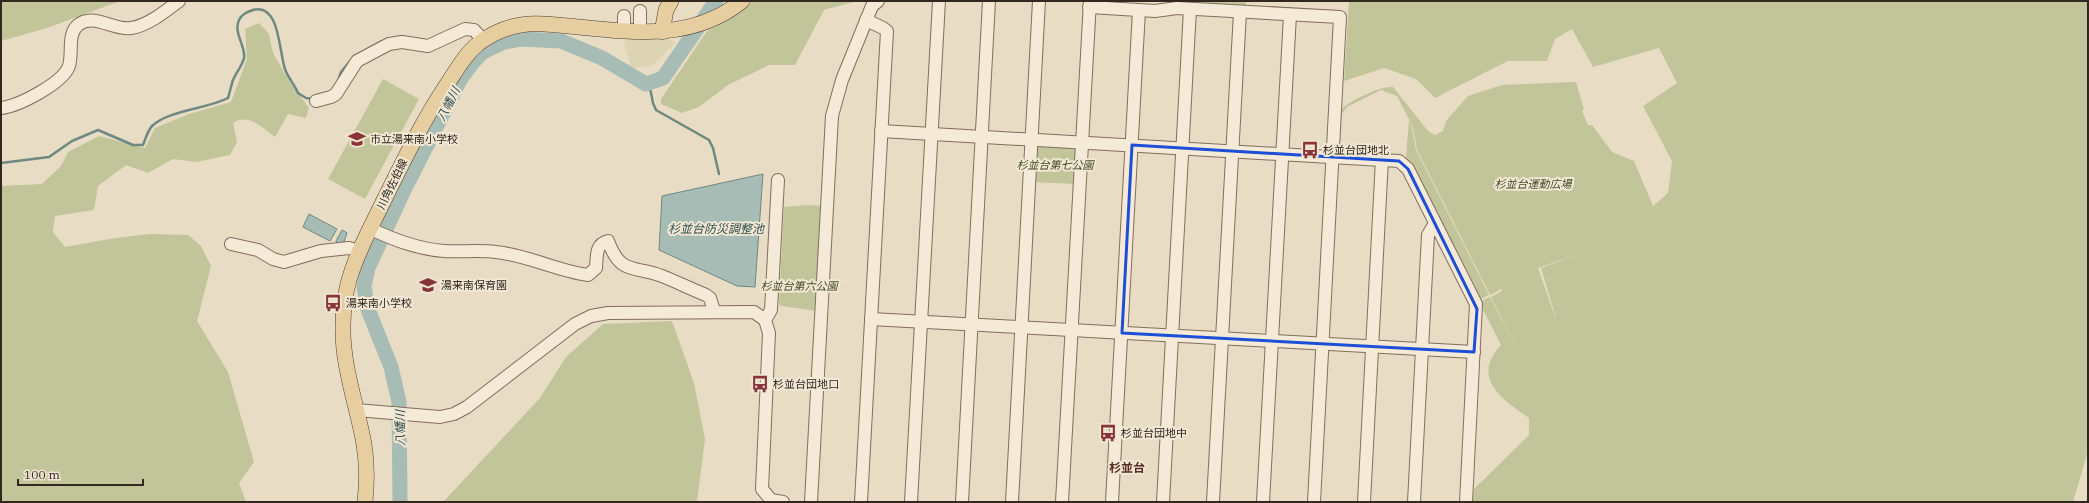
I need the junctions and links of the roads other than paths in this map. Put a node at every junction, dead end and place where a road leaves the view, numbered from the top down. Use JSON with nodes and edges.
{"nodes":[{"id":1,"x":179,"y":1,"type":"edge"},
{"id":2,"x":671,"y":1,"type":"edge"},
{"id":3,"x":742,"y":1,"type":"edge"},
{"id":4,"x":878,"y":1,"type":"edge"},
{"id":5,"x":939,"y":1,"type":"edge"},
{"id":6,"x":989,"y":1,"type":"edge"},
{"id":7,"x":1039,"y":1,"type":"edge"},
{"id":8,"x":1090,"y":4,"type":"edge"},
{"id":9,"x":1190,"y":9,"type":"junction"},
{"id":10,"x":1140,"y":10,"type":"junction"},
{"id":11,"x":640,"y":11,"type":"dead end"},
{"id":12,"x":1240,"y":12,"type":"junction"},
{"id":13,"x":1290,"y":15,"type":"junction"},
{"id":14,"x":866,"y":20,"type":"junction"},
{"id":15,"x":640,"y":32,"type":"junction"},
{"id":16,"x":662,"y":32,"type":"junction"},
{"id":17,"x":483,"y":40,"type":"junction"},
{"id":18,"x":316,"y":101,"type":"dead end"},
{"id":19,"x":1,"y":108,"type":"edge"},
{"id":20,"x":881,"y":131,"type":"junction"},
{"id":21,"x":932,"y":134,"type":"junction"},
{"id":22,"x":982,"y":136,"type":"junction"},
{"id":23,"x":1032,"y":139,"type":"junction"},
{"id":24,"x":1082,"y":142,"type":"junction"},
{"id":25,"x":1132,"y":145,"type":"junction"},
{"id":26,"x":1182,"y":148,"type":"junction"},
{"id":27,"x":1232,"y":150,"type":"junction"},
{"id":28,"x":1282,"y":153,"type":"junction"},
{"id":29,"x":1332,"y":156,"type":"junction"},
{"id":30,"x":1382,"y":159,"type":"junction"},
{"id":31,"x":778,"y":180,"type":"dead end"},
{"id":32,"x":1435,"y":223,"type":"junction"},
{"id":33,"x":373,"y":230,"type":"junction"},
{"id":34,"x":231,"y":244,"type":"dead end"},
{"id":35,"x":360,"y":251,"type":"junction"},
{"id":36,"x":714,"y":311,"type":"junction"},
{"id":37,"x":871,"y":319,"type":"junction"},
{"id":38,"x":765,"y":320,"type":"junction"},
{"id":39,"x":921,"y":321,"type":"junction"},
{"id":40,"x":972,"y":324,"type":"junction"},
{"id":41,"x":1021,"y":327,"type":"junction"},
{"id":42,"x":1072,"y":330,"type":"junction"},
{"id":43,"x":1122,"y":332,"type":"junction"},
{"id":44,"x":1172,"y":335,"type":"junction"},
{"id":45,"x":1222,"y":338,"type":"junction"},
{"id":46,"x":1272,"y":341,"type":"junction"},
{"id":47,"x":1322,"y":344,"type":"junction"},
{"id":48,"x":1372,"y":346,"type":"junction"},
{"id":49,"x":1422,"y":349,"type":"junction"},
{"id":50,"x":1474,"y":352,"type":"junction"},
{"id":51,"x":362,"y":411,"type":"junction"},
{"id":52,"x":762,"y":489,"type":"junction"},
{"id":53,"x":365,"y":502,"type":"edge"},
{"id":54,"x":761,"y":502,"type":"edge"},
{"id":55,"x":783,"y":502,"type":"edge"},
{"id":56,"x":811,"y":502,"type":"edge"},
{"id":57,"x":861,"y":502,"type":"edge"},
{"id":58,"x":911,"y":502,"type":"edge"},
{"id":59,"x":962,"y":502,"type":"edge"},
{"id":60,"x":1012,"y":502,"type":"edge"},
{"id":61,"x":1062,"y":502,"type":"edge"},
{"id":62,"x":1112,"y":502,"type":"edge"},
{"id":63,"x":1163,"y":502,"type":"edge"},
{"id":64,"x":1213,"y":502,"type":"edge"},
{"id":65,"x":1263,"y":502,"type":"edge"},
{"id":66,"x":1314,"y":502,"type":"edge"},
{"id":67,"x":1364,"y":502,"type":"edge"},
{"id":68,"x":1414,"y":502,"type":"edge"},
{"id":69,"x":1466,"y":502,"type":"edge"}],
"edges":[{"from":1,"to":19,"type":"street"},
{"from":2,"to":16,"type":"main road"},
{"from":3,"to":16,"type":"main road","name":"川角佐伯線"},
{"from":4,"to":14,"type":"street"},
{"from":5,"to":21,"type":"street"},
{"from":6,"to":22,"type":"street"},
{"from":7,"to":23,"type":"street"},
{"from":8,"to":10,"type":"street"},
{"from":8,"to":24,"type":"street"},
{"from":9,"to":10,"type":"street"},
{"from":9,"to":12,"type":"street"},
{"from":9,"to":26,"type":"street"},
{"from":10,"to":25,"type":"street"},
{"from":11,"to":15,"type":"street"},
{"from":12,"to":13,"type":"street"},
{"from":12,"to":27,"type":"street"},
{"from":13,"to":28,"type":"street"},
{"from":13,"to":29,"type":"street"},
{"from":14,"to":20,"type":"street"},
{"from":14,"to":56,"type":"street"},
{"from":15,"to":16,"type":"main road","name":"川角佐伯線"},
{"from":15,"to":17,"type":"main road","name":"川角佐伯線"},
{"from":17,"to":18,"type":"street"},
{"from":17,"to":33,"type":"main road","name":"川角佐伯線"},
{"from":20,"to":21,"type":"street"},
{"from":20,"to":37,"type":"street"},
{"from":21,"to":22,"type":"street"},
{"from":21,"to":39,"type":"street"},
{"from":22,"to":23,"type":"street"},
{"from":22,"to":40,"type":"street"},
{"from":23,"to":24,"type":"street"},
{"from":23,"to":41,"type":"street"},
{"from":24,"to":25,"type":"street"},
{"from":24,"to":42,"type":"street"},
{"from":25,"to":26,"type":"street"},
{"from":25,"to":43,"type":"street"},
{"from":26,"to":27,"type":"street"},
{"from":26,"to":44,"type":"street"},
{"from":27,"to":28,"type":"street"},
{"from":27,"to":45,"type":"street"},
{"from":28,"to":29,"type":"street"},
{"from":28,"to":46,"type":"street"},
{"from":29,"to":30,"type":"street"},
{"from":29,"to":47,"type":"street"},
{"from":30,"to":32,"type":"street"},
{"from":30,"to":48,"type":"street"},
{"from":31,"to":38,"type":"street"},
{"from":32,"to":49,"type":"street"},
{"from":32,"to":50,"type":"street"},
{"from":33,"to":35,"type":"main road","name":"川角佐伯線"},
{"from":33,"to":36,"type":"street"},
{"from":34,"to":35,"type":"street"},
{"from":35,"to":51,"type":"main road","name":"川角佐伯線"},
{"from":36,"to":38,"type":"street"},
{"from":36,"to":51,"type":"street"},
{"from":37,"to":39,"type":"street"},
{"from":37,"to":57,"type":"street"},
{"from":38,"to":52,"type":"street"},
{"from":39,"to":40,"type":"street"},
{"from":39,"to":58,"type":"street"},
{"from":40,"to":41,"type":"street"},
{"from":40,"to":59,"type":"street"},
{"from":41,"to":42,"type":"street"},
{"from":41,"to":60,"type":"street"},
{"from":42,"to":43,"type":"street"},
{"from":42,"to":61,"type":"street"},
{"from":43,"to":44,"type":"street"},
{"from":43,"to":62,"type":"street"},
{"from":44,"to":45,"type":"street"},
{"from":44,"to":63,"type":"street"},
{"from":45,"to":46,"type":"street"},
{"from":45,"to":64,"type":"street"},
{"from":46,"to":47,"type":"street"},
{"from":46,"to":65,"type":"street"},
{"from":47,"to":48,"type":"street"},
{"from":47,"to":66,"type":"street"},
{"from":48,"to":49,"type":"street"},
{"from":48,"to":67,"type":"street"},
{"from":49,"to":50,"type":"street"},
{"from":49,"to":68,"type":"street"},
{"from":50,"to":69,"type":"street"},
{"from":51,"to":53,"type":"main road","name":"川角佐伯線"},
{"from":52,"to":54,"type":"street"},
{"from":52,"to":55,"type":"street"}]}
